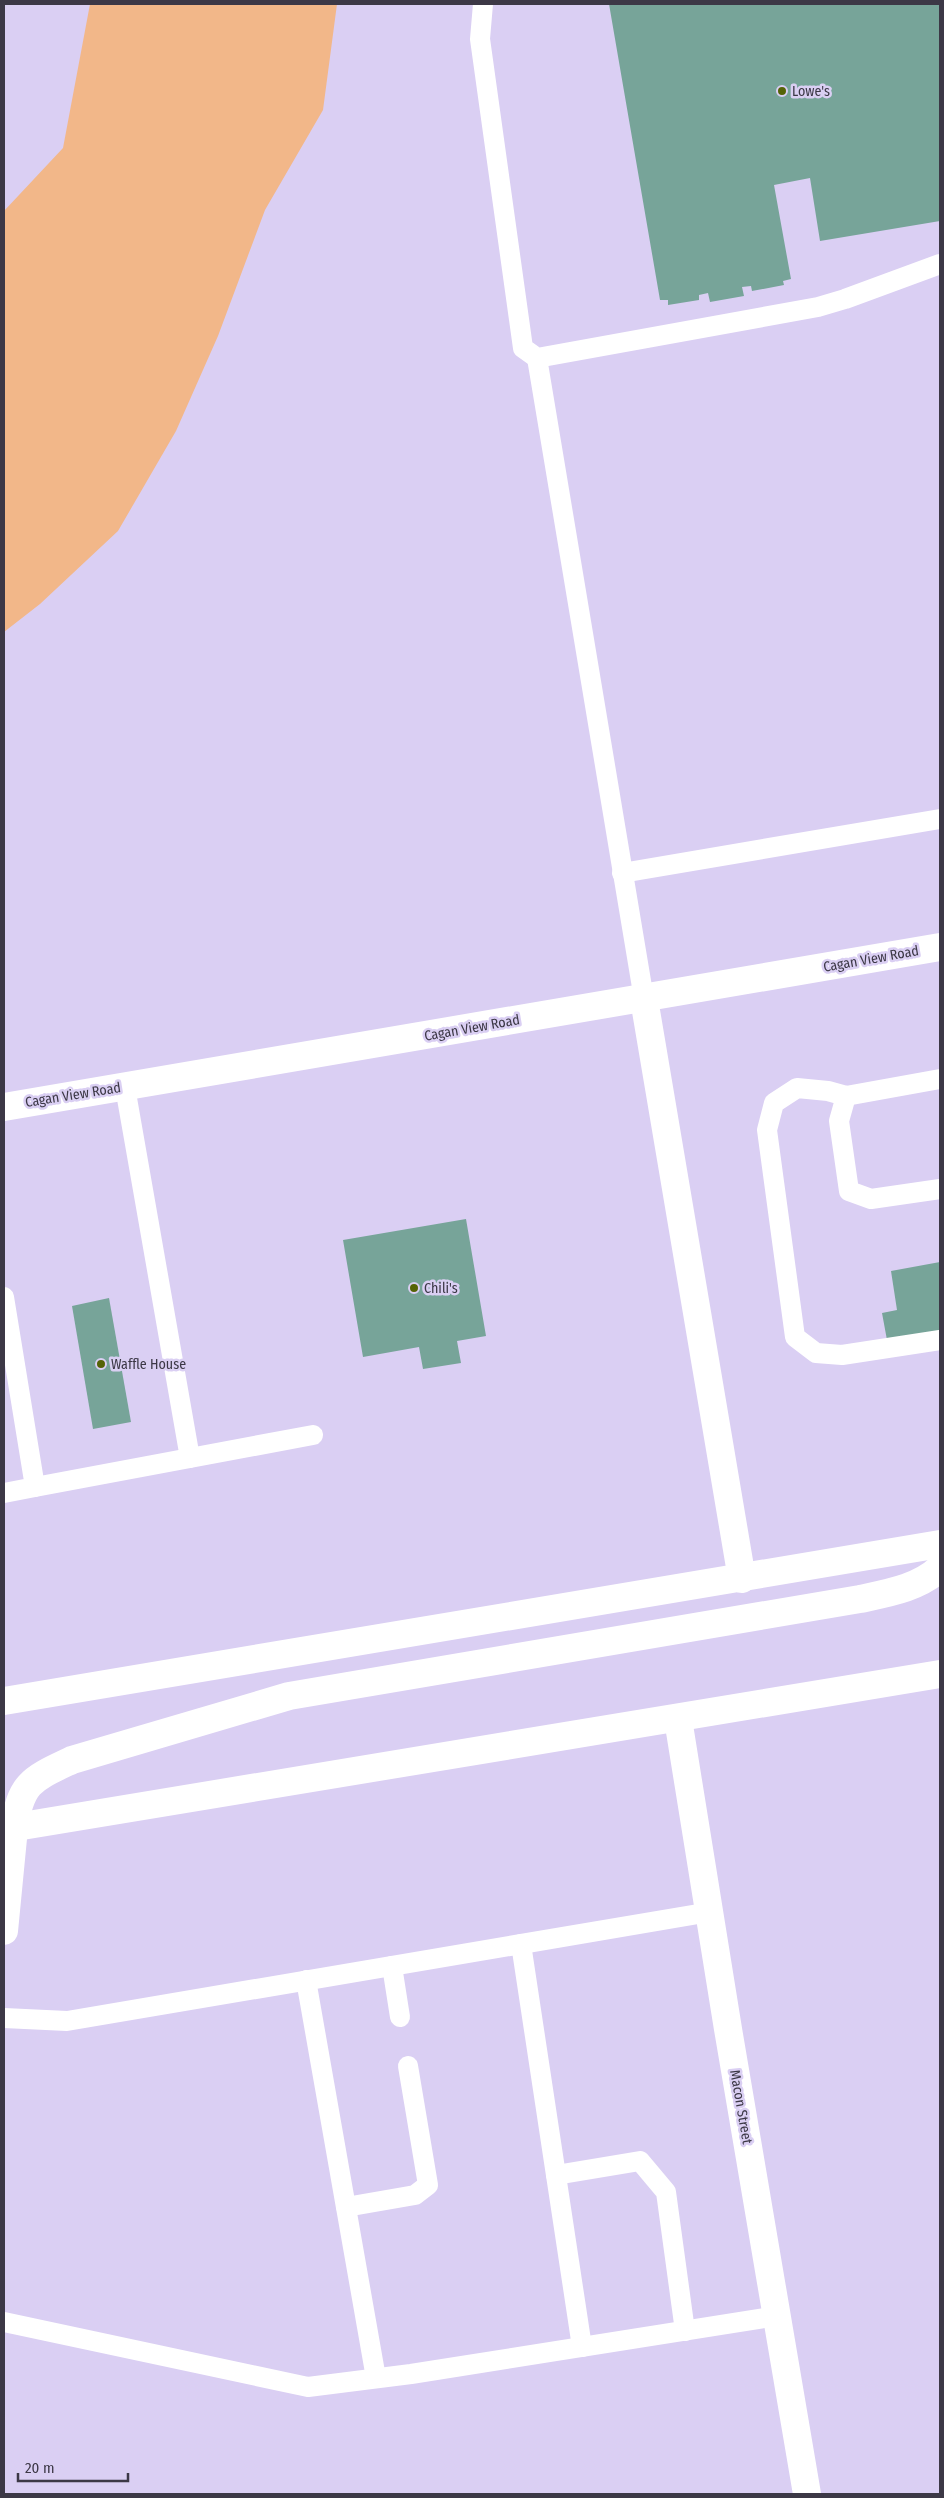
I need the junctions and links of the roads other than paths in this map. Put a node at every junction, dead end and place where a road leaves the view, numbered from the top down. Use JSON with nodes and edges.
{"nodes":[{"id":1,"x":483,"y":4,"type":"edge"},
{"id":2,"x":940,"y":264,"type":"edge"},
{"id":3,"x":537,"y":358,"type":"junction"},
{"id":4,"x":940,"y":820,"type":"edge"},
{"id":5,"x":622,"y":873,"type":"junction"},
{"id":6,"x":940,"y":947,"type":"edge"},
{"id":7,"x":644,"y":999,"type":"junction"},
{"id":8,"x":940,"y":1078,"type":"edge"},
{"id":9,"x":125,"y":1087,"type":"junction"},
{"id":10,"x":846,"y":1096,"type":"junction"},
{"id":11,"x":4,"y":1107,"type":"edge"},
{"id":12,"x":940,"y":1189,"type":"edge"},
{"id":13,"x":4,"y":1297,"type":"edge"},
{"id":14,"x":940,"y":1340,"type":"edge"},
{"id":15,"x":313,"y":1435,"type":"dead end"},
{"id":16,"x":190,"y":1458,"type":"junction"},
{"id":17,"x":35,"y":1487,"type":"junction"},
{"id":18,"x":4,"y":1493,"type":"edge"},
{"id":19,"x":940,"y":1544,"type":"edge"},
{"id":20,"x":940,"y":1568,"type":"edge"},
{"id":21,"x":742,"y":1578,"type":"junction"},
{"id":22,"x":940,"y":1674,"type":"edge"},
{"id":23,"x":4,"y":1701,"type":"edge"},
{"id":24,"x":678,"y":1719,"type":"junction"},
{"id":25,"x":9,"y":1828,"type":"edge"},
{"id":26,"x":710,"y":1912,"type":"junction"},
{"id":27,"x":4,"y":1931,"type":"edge"},
{"id":28,"x":521,"y":1944,"type":"junction"},
{"id":29,"x":392,"y":1966,"type":"junction"},
{"id":30,"x":306,"y":1980,"type":"junction"},
{"id":31,"x":400,"y":2017,"type":"dead end"},
{"id":32,"x":4,"y":2018,"type":"edge"},
{"id":33,"x":408,"y":2066,"type":"dead end"},
{"id":34,"x":556,"y":2175,"type":"junction"},
{"id":35,"x":346,"y":2207,"type":"junction"},
{"id":36,"x":776,"y":2316,"type":"junction"},
{"id":37,"x":4,"y":2322,"type":"edge"},
{"id":38,"x":685,"y":2330,"type":"junction"},
{"id":39,"x":582,"y":2347,"type":"junction"},
{"id":40,"x":376,"y":2378,"type":"junction"},
{"id":41,"x":807,"y":2494,"type":"edge"}],
"edges":[{"from":1,"to":3,"type":"lane"},
{"from":2,"to":3,"type":"lane"},
{"from":3,"to":5,"type":"lane"},
{"from":4,"to":5,"type":"lane"},
{"from":5,"to":7,"type":"lane"},
{"from":6,"to":7,"type":"main road","name":"Cagan View Road"},
{"from":7,"to":9,"type":"main road","name":"Cagan View Road"},
{"from":7,"to":21,"type":"main road"},
{"from":8,"to":10,"type":"lane"},
{"from":9,"to":11,"type":"main road","name":"Cagan View Road"},
{"from":9,"to":16,"type":"lane"},
{"from":10,"to":12,"type":"lane"},
{"from":10,"to":14,"type":"lane"},
{"from":13,"to":17,"type":"lane"},
{"from":15,"to":16,"type":"lane"},
{"from":16,"to":17,"type":"lane"},
{"from":17,"to":18,"type":"lane"},
{"from":19,"to":21,"type":"main road"},
{"from":20,"to":25,"type":"main road"},
{"from":21,"to":23,"type":"main road"},
{"from":22,"to":24,"type":"main road"},
{"from":24,"to":25,"type":"main road"},
{"from":24,"to":26,"type":"main road","name":"Macon Street"},
{"from":25,"to":27,"type":"main road"},
{"from":26,"to":28,"type":"lane"},
{"from":26,"to":36,"type":"main road","name":"Macon Street"},
{"from":28,"to":29,"type":"lane"},
{"from":28,"to":34,"type":"lane"},
{"from":29,"to":30,"type":"lane"},
{"from":29,"to":31,"type":"lane"},
{"from":30,"to":32,"type":"lane"},
{"from":30,"to":35,"type":"lane"},
{"from":33,"to":35,"type":"lane"},
{"from":34,"to":38,"type":"lane"},
{"from":34,"to":39,"type":"lane"},
{"from":35,"to":40,"type":"lane"},
{"from":36,"to":38,"type":"lane"},
{"from":36,"to":41,"type":"main road","name":"Macon Street"},
{"from":37,"to":40,"type":"lane"},
{"from":38,"to":39,"type":"lane"},
{"from":39,"to":40,"type":"lane"}]}
